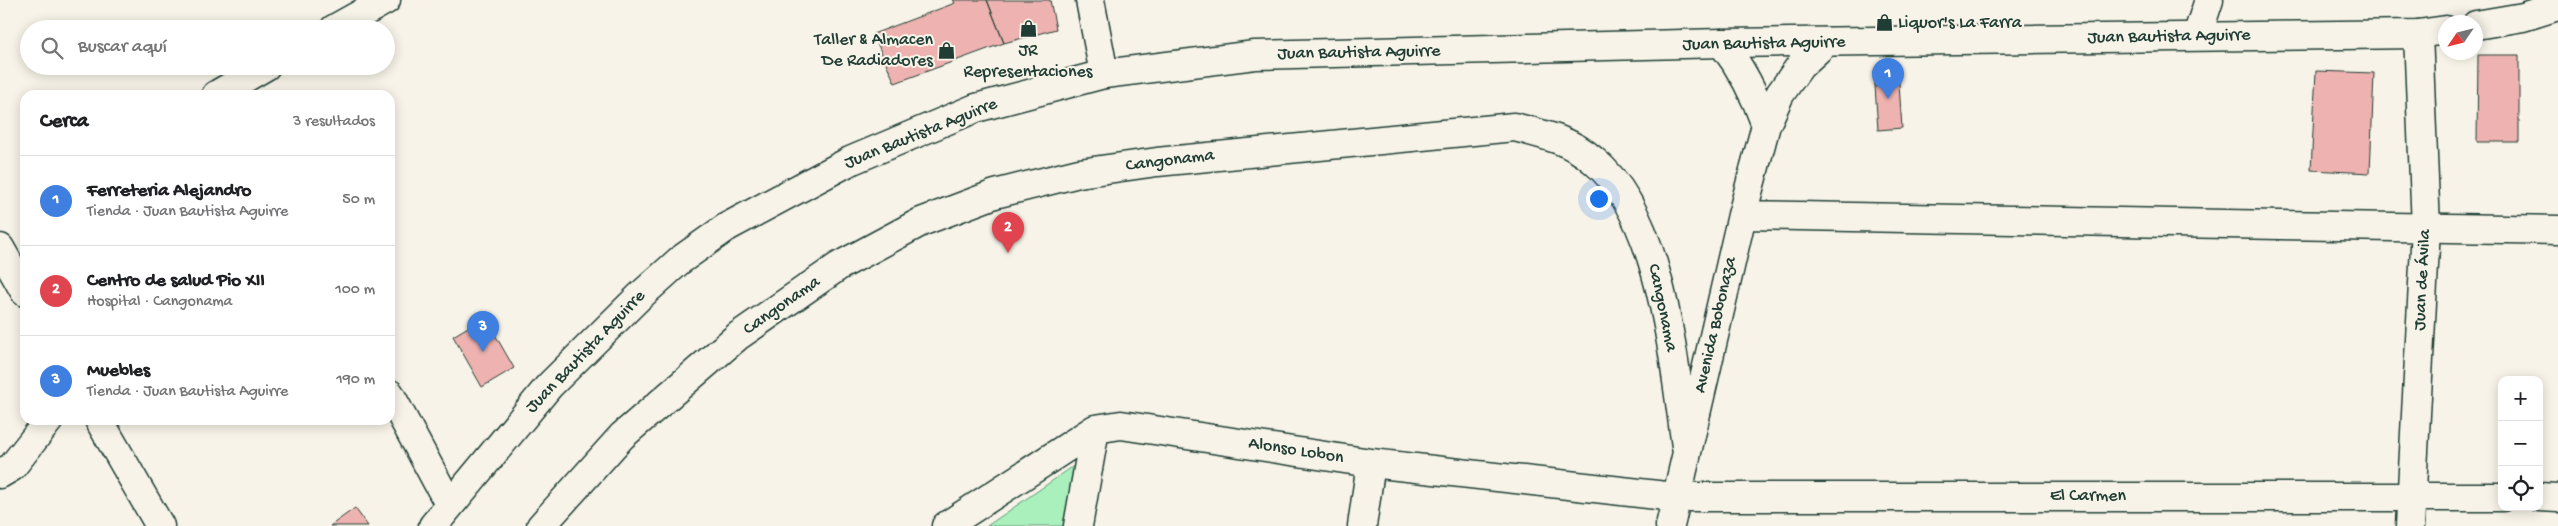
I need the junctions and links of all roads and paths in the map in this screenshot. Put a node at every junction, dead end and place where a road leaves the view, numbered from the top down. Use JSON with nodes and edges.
{"nodes":[{"id":1,"x":386,"y":0,"type":"edge"},
{"id":2,"x":1090,"y":0,"type":"edge"},
{"id":3,"x":2209,"y":0,"type":"edge"},
{"id":4,"x":2558,"y":6,"type":"edge"},
{"id":5,"x":350,"y":20,"type":"edge"},
{"id":6,"x":2483,"y":24,"type":"edge"},
{"id":7,"x":2438,"y":31,"type":"edge"},
{"id":8,"x":2418,"y":34,"type":"junction"},
{"id":9,"x":2197,"y":36,"type":"junction"},
{"id":10,"x":1722,"y":43,"type":"junction"},
{"id":11,"x":1825,"y":43,"type":"junction"},
{"id":12,"x":1104,"y":74,"type":"junction"},
{"id":13,"x":252,"y":75,"type":"edge"},
{"id":14,"x":229,"y":90,"type":"edge"},
{"id":15,"x":1766,"y":125,"type":"junction"},
{"id":16,"x":1742,"y":215,"type":"junction"},
{"id":17,"x":2426,"y":228,"type":"junction"},
{"id":18,"x":2558,"y":230,"type":"edge"},
{"id":19,"x":0,"y":248,"type":"edge"},
{"id":20,"x":20,"y":283,"type":"edge"},
{"id":21,"x":395,"y":403,"type":"edge"},
{"id":22,"x":45,"y":425,"type":"edge"},
{"id":23,"x":102,"y":425,"type":"edge"},
{"id":24,"x":1096,"y":429,"type":"junction"},
{"id":25,"x":1687,"y":453,"type":"junction"},
{"id":26,"x":1371,"y":463,"type":"junction"},
{"id":27,"x":0,"y":474,"type":"edge"},
{"id":28,"x":2410,"y":495,"type":"junction"},
{"id":29,"x":1675,"y":497,"type":"junction"},
{"id":30,"x":2498,"y":497,"type":"edge"},
{"id":31,"x":2543,"y":497,"type":"edge"},
{"id":32,"x":2558,"y":498,"type":"edge"},
{"id":33,"x":449,"y":504,"type":"junction"},
{"id":34,"x":160,"y":526,"type":"edge"},
{"id":35,"x":433,"y":526,"type":"edge"},
{"id":36,"x":541,"y":526,"type":"edge"},
{"id":37,"x":946,"y":526,"type":"edge"},
{"id":38,"x":1078,"y":526,"type":"edge"},
{"id":39,"x":1362,"y":526,"type":"edge"},
{"id":40,"x":1670,"y":526,"type":"edge"},
{"id":41,"x":2410,"y":526,"type":"edge"}],
"edges":[{"from":1,"to":5,"type":"street"},
{"from":2,"to":12,"type":"street"},
{"from":3,"to":9,"type":"street"},
{"from":4,"to":6,"type":"street"},
{"from":7,"to":8,"type":"street","name":"Juan Bautista Aguirre"},
{"from":8,"to":9,"type":"street","name":"Juan Bautista Aguirre"},
{"from":8,"to":17,"type":"street","name":"Juan de Ávila"},
{"from":9,"to":11,"type":"street","name":"Juan Bautista Aguirre"},
{"from":10,"to":11,"type":"street","name":"Juan Bautista Aguirre"},
{"from":10,"to":12,"type":"street","name":"Juan Bautista Aguirre"},
{"from":10,"to":15,"type":"street"},
{"from":11,"to":15,"type":"street","name":"Avenida Bobonaza"},
{"from":12,"to":33,"type":"street","name":"Juan Bautista Aguirre"},
{"from":13,"to":14,"type":"street"},
{"from":15,"to":16,"type":"street","name":"Avenida Bobonaza"},
{"from":16,"to":17,"type":"street"},
{"from":16,"to":25,"type":"street","name":"Avenida Bobonaza"},
{"from":17,"to":18,"type":"street"},
{"from":17,"to":28,"type":"street","name":"Juan de Ávila"},
{"from":19,"to":20,"type":"street"},
{"from":21,"to":33,"type":"street"},
{"from":22,"to":27,"type":"street"},
{"from":23,"to":34,"type":"street"},
{"from":24,"to":26,"type":"street","name":"Alonso Lobon"},
{"from":24,"to":37,"type":"street","name":"Alonso Lobon"},
{"from":24,"to":38,"type":"street"},
{"from":25,"to":29,"type":"street","name":"Avenida Bobonaza"},
{"from":25,"to":36,"type":"street","name":"Cangonama"},
{"from":26,"to":29,"type":"street","name":"Alonso Lobon"},
{"from":26,"to":39,"type":"street"},
{"from":28,"to":29,"type":"street","name":"El Carmen"},
{"from":28,"to":30,"type":"street","name":"El Carmen"},
{"from":28,"to":41,"type":"street","name":"Juan de Ávila"},
{"from":29,"to":40,"type":"street","name":"Avenida Bobonaza"},
{"from":31,"to":32,"type":"street"},
{"from":33,"to":35,"type":"street","name":"Juan Bautista Aguirre"}]}
